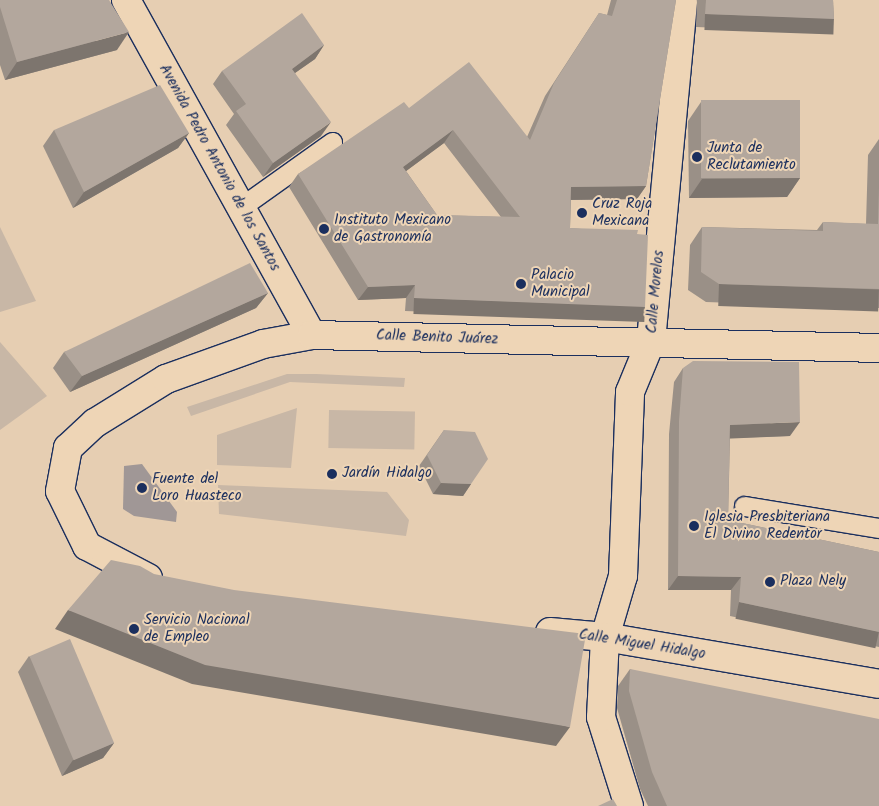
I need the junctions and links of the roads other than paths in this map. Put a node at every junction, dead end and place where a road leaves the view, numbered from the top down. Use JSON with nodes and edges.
{"nodes":[{"id":1,"x":126,"y":0,"type":"edge"},
{"id":2,"x":683,"y":0,"type":"edge"},
{"id":3,"x":332,"y":142,"type":"edge"},
{"id":4,"x":241,"y":207,"type":"junction"},
{"id":5,"x":312,"y":335,"type":"junction"},
{"id":6,"x":652,"y":341,"type":"junction"},
{"id":7,"x":879,"y":348,"type":"edge"},
{"id":8,"x":744,"y":506,"type":"dead end"},
{"id":9,"x":879,"y":528,"type":"edge"},
{"id":10,"x":171,"y":582,"type":"edge"},
{"id":11,"x":528,"y":630,"type":"edge"},
{"id":12,"x":605,"y":637,"type":"junction"},
{"id":13,"x":879,"y":684,"type":"edge"},
{"id":14,"x":629,"y":806,"type":"edge"}],
"edges":[{"from":1,"to":4,"type":"street","name":"Avenida Pedro Antonio de los Santos"},
{"from":2,"to":6,"type":"street","name":"Calle Morelos"},
{"from":3,"to":4,"type":"lane"},
{"from":4,"to":5,"type":"street","name":"Avenida Pedro Antonio de los Santos"},
{"from":5,"to":6,"type":"street","name":"Calle Benito Juárez"},
{"from":5,"to":10,"type":"street","name":"Calle Benito Juárez"},
{"from":6,"to":7,"type":"street","name":"Calle Benito Juárez"},
{"from":6,"to":12,"type":"street","name":"Calle Morelos"},
{"from":8,"to":9,"type":"lane"},
{"from":11,"to":12,"type":"street","name":"Calle Miguel Hidalgo"},
{"from":12,"to":13,"type":"street","name":"Calle Miguel Hidalgo"},
{"from":12,"to":14,"type":"street","name":"Calle Morelos"}]}
